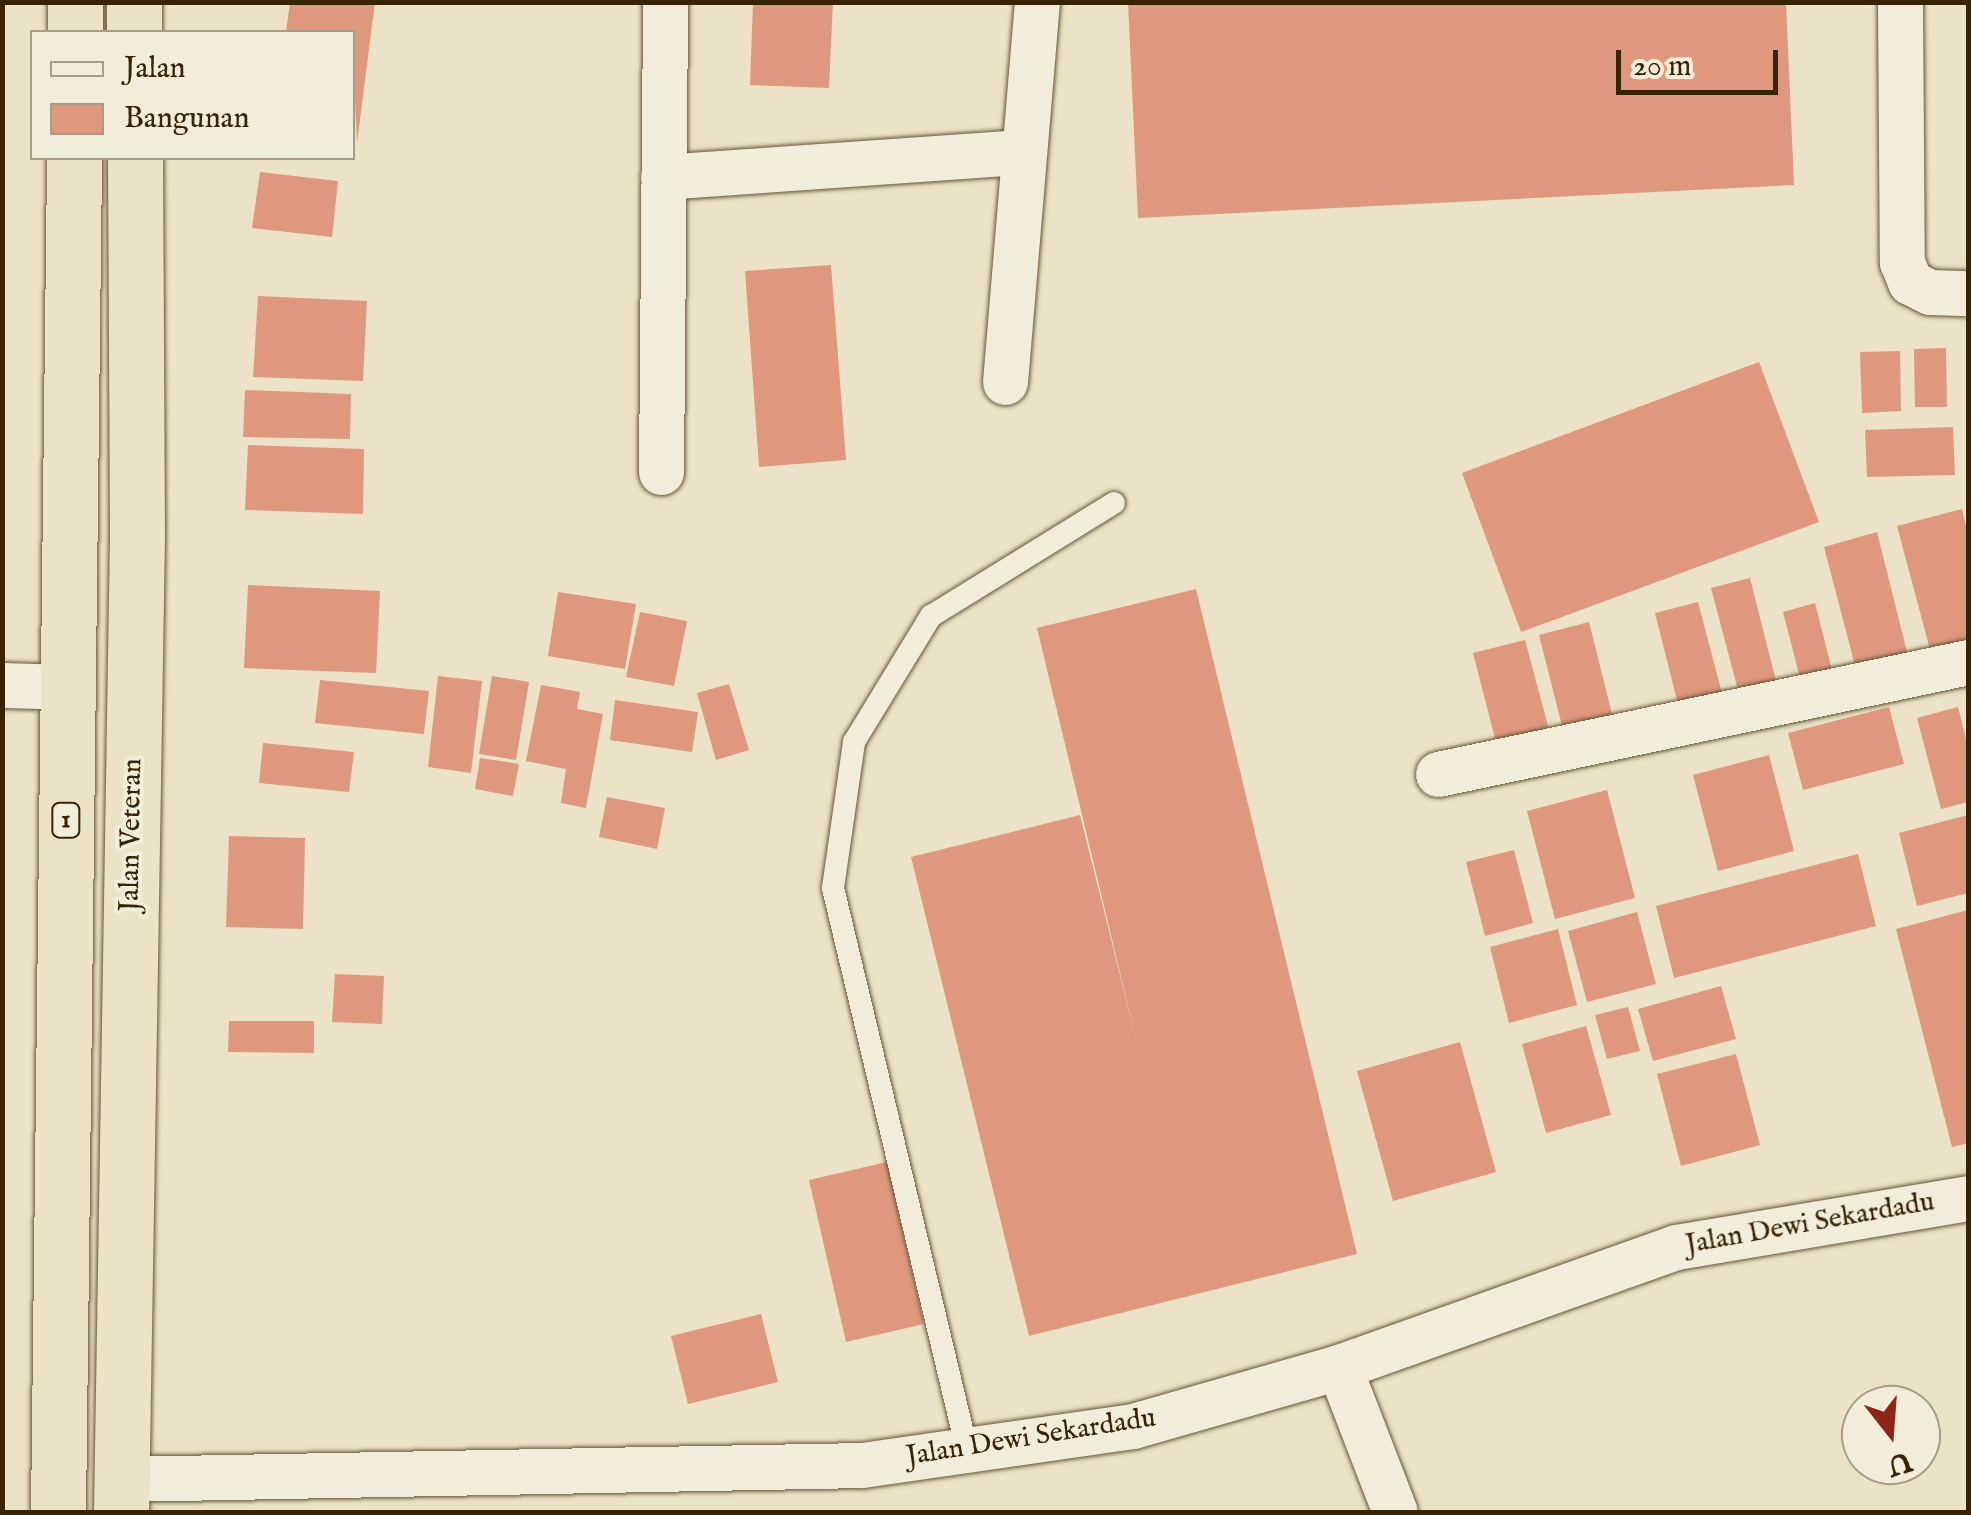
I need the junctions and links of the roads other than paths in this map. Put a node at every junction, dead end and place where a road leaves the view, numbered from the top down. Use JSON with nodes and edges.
{"nodes":[{"id":1,"x":76,"y":2,"type":"edge"},
{"id":2,"x":134,"y":2,"type":"edge"},
{"id":3,"x":665,"y":2,"type":"edge"},
{"id":4,"x":1037,"y":2,"type":"edge"},
{"id":5,"x":1900,"y":2,"type":"edge"},
{"id":6,"x":75,"y":30,"type":"edge"},
{"id":7,"x":134,"y":30,"type":"edge"},
{"id":8,"x":1021,"y":152,"type":"junction"},
{"id":9,"x":74,"y":160,"type":"edge"},
{"id":10,"x":135,"y":160,"type":"edge"},
{"id":11,"x":664,"y":177,"type":"junction"},
{"id":12,"x":1968,"y":293,"type":"edge"},
{"id":13,"x":1005,"y":382,"type":"dead end"},
{"id":14,"x":661,"y":472,"type":"dead end"},
{"id":15,"x":1114,"y":503,"type":"dead end"},
{"id":16,"x":1968,"y":662,"type":"edge"},
{"id":17,"x":2,"y":685,"type":"edge"},
{"id":18,"x":68,"y":686,"type":"junction"},
{"id":19,"x":1438,"y":774,"type":"dead end"},
{"id":20,"x":1968,"y":1198,"type":"edge"},
{"id":21,"x":1340,"y":1368,"type":"junction"},
{"id":22,"x":966,"y":1450,"type":"junction"},
{"id":23,"x":122,"y":1496,"type":"edge"},
{"id":24,"x":58,"y":1512,"type":"edge"},
{"id":25,"x":1395,"y":1512,"type":"edge"}],
"edges":[{"from":1,"to":6,"type":"highway"},
{"from":2,"to":7,"type":"highway"},
{"from":3,"to":11,"type":"street"},
{"from":4,"to":8,"type":"street"},
{"from":5,"to":12,"type":"street"},
{"from":8,"to":11,"type":"street"},
{"from":8,"to":13,"type":"street"},
{"from":9,"to":18,"type":"highway","number":"1"},
{"from":10,"to":23,"type":"highway","name":"Jalan Veteran"},
{"from":11,"to":14,"type":"street"},
{"from":15,"to":22,"type":"lane"},
{"from":16,"to":19,"type":"street"},
{"from":17,"to":18,"type":"street"},
{"from":18,"to":24,"type":"highway","number":"1"},
{"from":20,"to":21,"type":"street","name":"Jalan Dewi Sekardadu"},
{"from":21,"to":22,"type":"street","name":"Jalan Dewi Sekardadu"},
{"from":21,"to":25,"type":"street"},
{"from":22,"to":23,"type":"street","name":"Jalan Dewi Sekardadu"}]}
